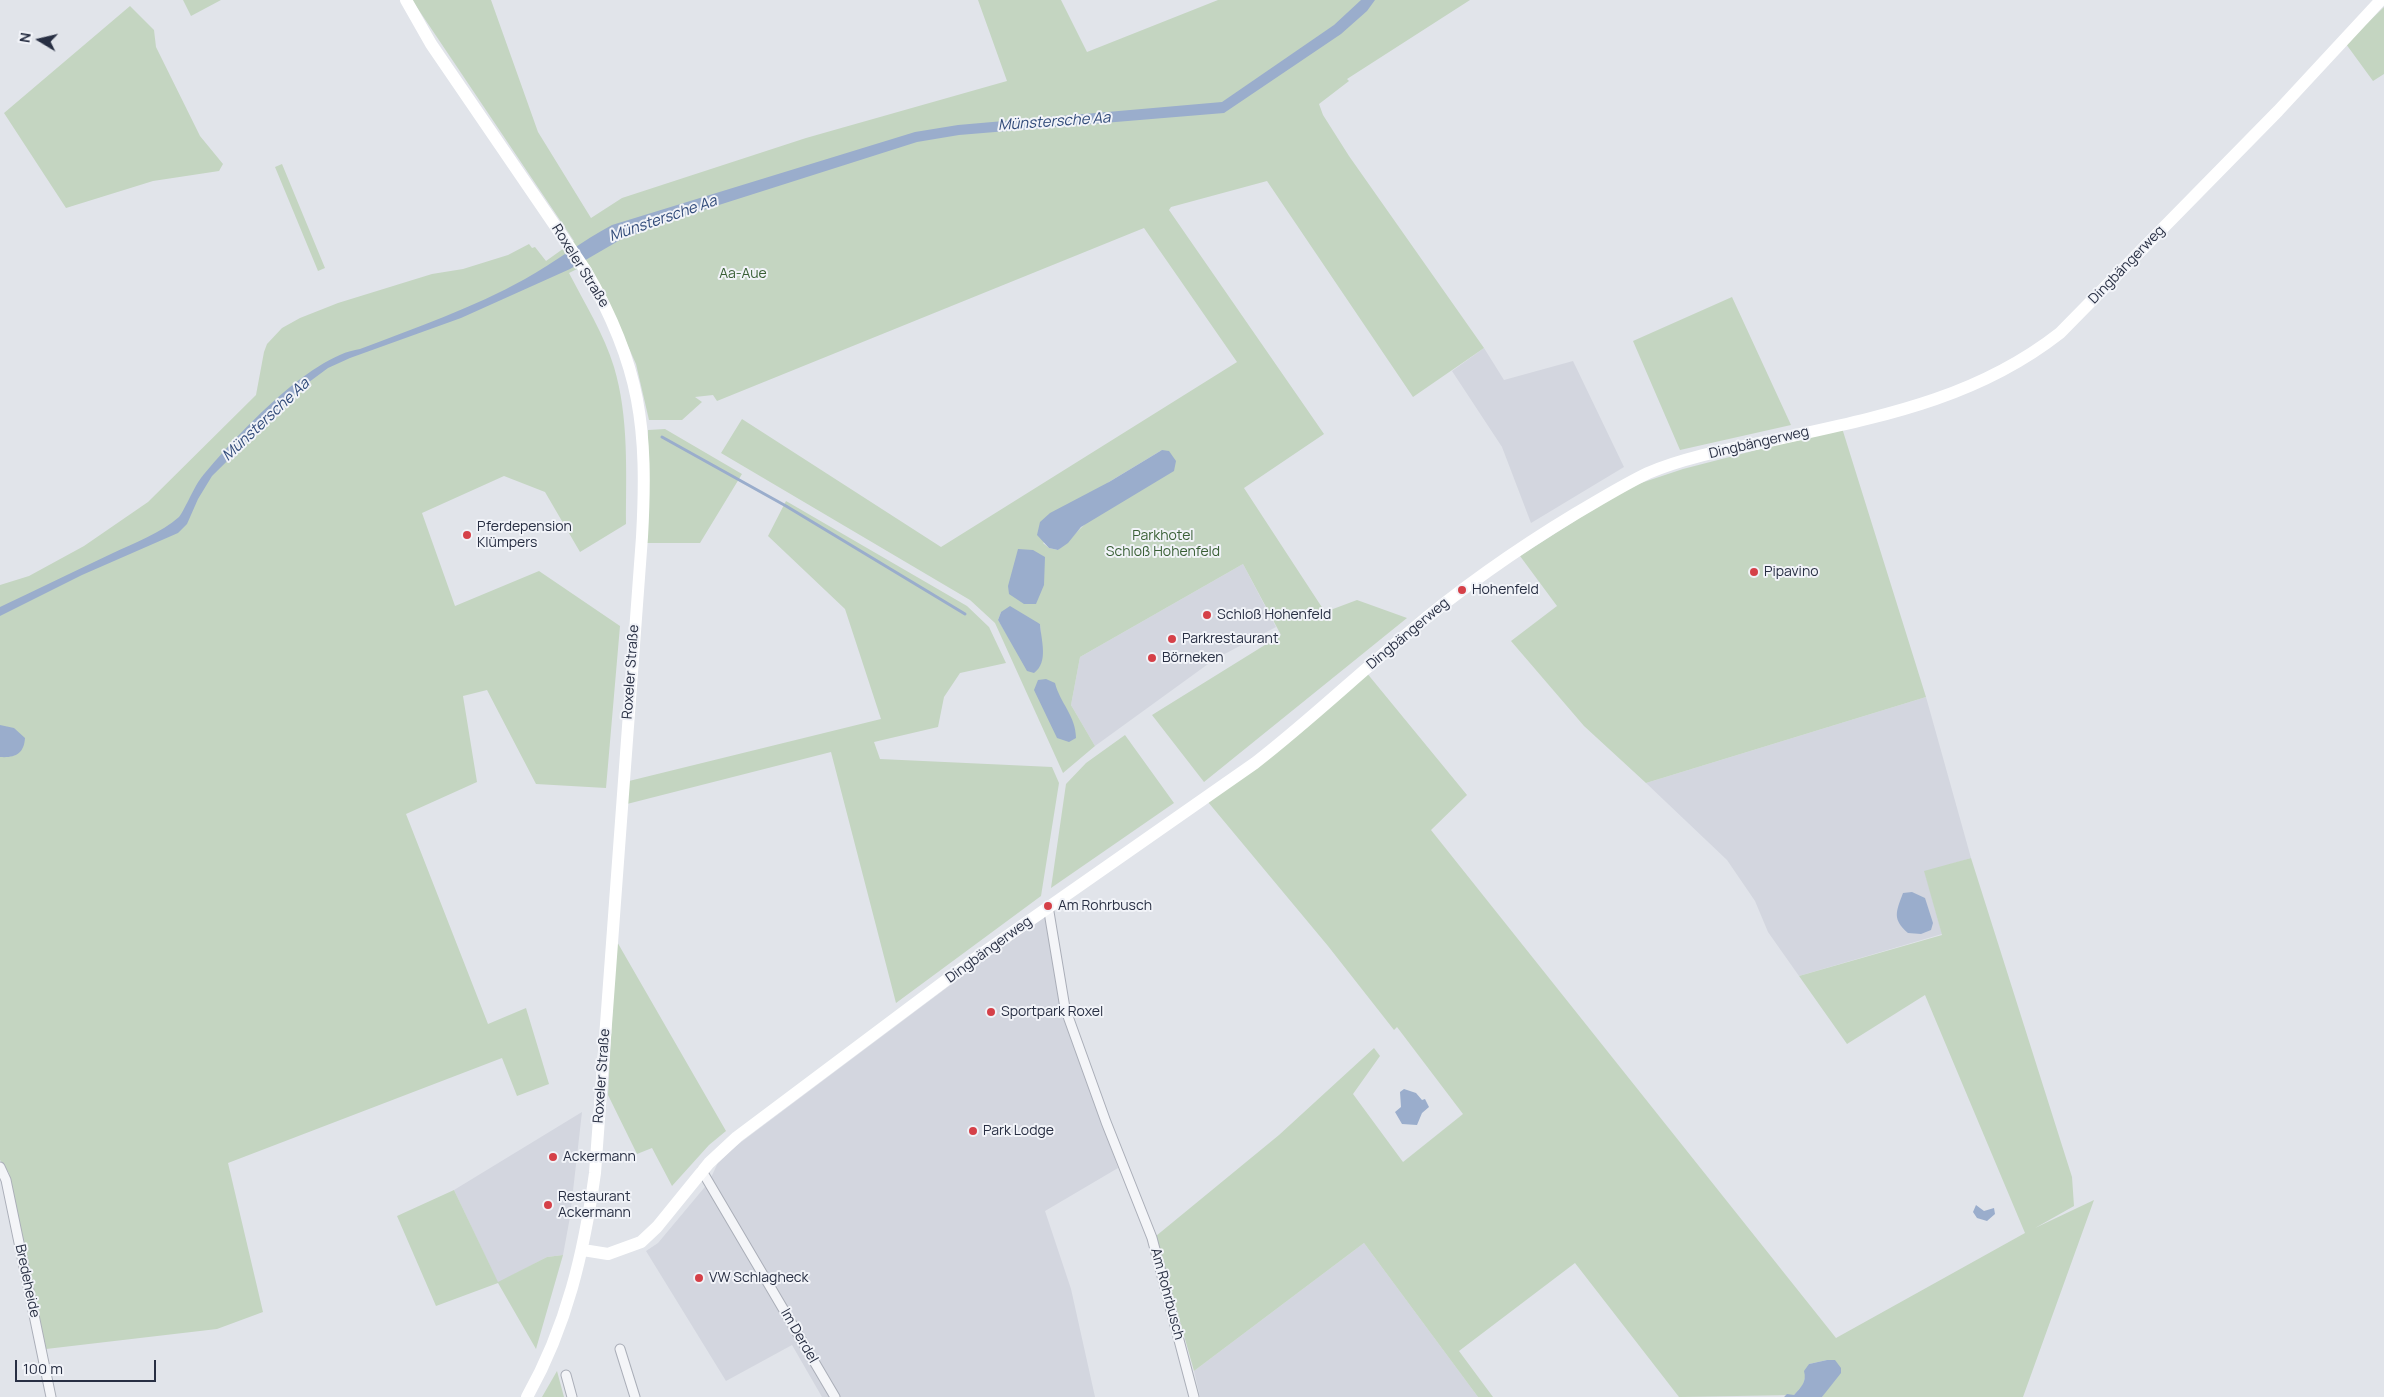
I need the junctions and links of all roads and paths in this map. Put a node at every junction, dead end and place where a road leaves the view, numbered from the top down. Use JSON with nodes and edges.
{"nodes":[{"id":1,"x":406,"y":0,"type":"edge"},
{"id":2,"x":2381,"y":0,"type":"edge"},
{"id":3,"x":1048,"y":906,"type":"junction"},
{"id":4,"x":0,"y":1166,"type":"edge"},
{"id":5,"x":702,"y":1172,"type":"junction"},
{"id":6,"x":583,"y":1250,"type":"junction"},
{"id":7,"x":620,"y":1350,"type":"dead end"},
{"id":8,"x":566,"y":1375,"type":"dead end"},
{"id":9,"x":51,"y":1397,"type":"edge"},
{"id":10,"x":527,"y":1397,"type":"edge"},
{"id":11,"x":572,"y":1397,"type":"edge"},
{"id":12,"x":635,"y":1397,"type":"edge"},
{"id":13,"x":835,"y":1397,"type":"edge"},
{"id":14,"x":1194,"y":1397,"type":"edge"}],
"edges":[{"from":1,"to":6,"type":"main road","name":"Roxeler Straße"},
{"from":2,"to":3,"type":"main road","name":"Dingbängerweg"},
{"from":3,"to":5,"type":"main road","name":"Dingbängerweg"},
{"from":3,"to":14,"type":"street","name":"Am Rohrbusch"},
{"from":4,"to":9,"type":"street","name":"Bredeheide"},
{"from":5,"to":6,"type":"main road","name":"Dingbängerweg"},
{"from":5,"to":13,"type":"street","name":"Im Derdel"},
{"from":6,"to":10,"type":"main road","name":"Roxeler Straße"},
{"from":7,"to":12,"type":"street"},
{"from":8,"to":11,"type":"street"}]}
